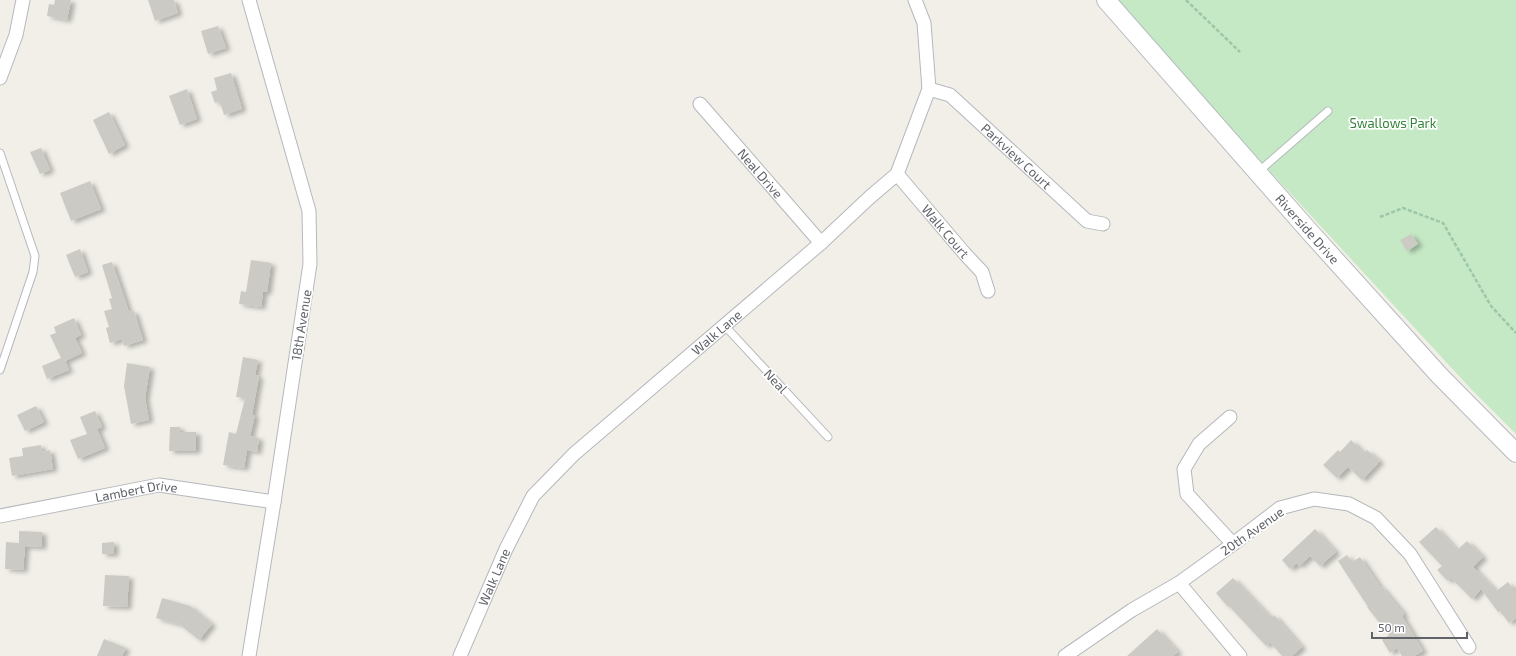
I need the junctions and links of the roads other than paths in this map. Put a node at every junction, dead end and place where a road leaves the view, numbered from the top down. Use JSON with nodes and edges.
{"nodes":[{"id":1,"x":23,"y":0,"type":"edge"},
{"id":2,"x":248,"y":0,"type":"edge"},
{"id":3,"x":915,"y":0,"type":"edge"},
{"id":4,"x":1106,"y":0,"type":"edge"},
{"id":5,"x":0,"y":78,"type":"edge"},
{"id":6,"x":929,"y":89,"type":"junction"},
{"id":7,"x":700,"y":104,"type":"dead end"},
{"id":8,"x":1328,"y":112,"type":"dead end"},
{"id":9,"x":0,"y":153,"type":"edge"},
{"id":10,"x":1257,"y":173,"type":"junction"},
{"id":11,"x":897,"y":174,"type":"junction"},
{"id":12,"x":1103,"y":224,"type":"dead end"},
{"id":13,"x":821,"y":243,"type":"junction"},
{"id":14,"x":988,"y":291,"type":"dead end"},
{"id":15,"x":724,"y":325,"type":"junction"},
{"id":16,"x":0,"y":370,"type":"edge"},
{"id":17,"x":1230,"y":417,"type":"dead end"},
{"id":18,"x":828,"y":437,"type":"dead end"},
{"id":19,"x":1516,"y":453,"type":"edge"},
{"id":20,"x":274,"y":502,"type":"junction"},
{"id":21,"x":0,"y":516,"type":"edge"},
{"id":22,"x":1233,"y":544,"type":"junction"},
{"id":23,"x":1179,"y":583,"type":"junction"},
{"id":24,"x":1469,"y":647,"type":"dead end"},
{"id":25,"x":249,"y":656,"type":"edge"},
{"id":26,"x":460,"y":656,"type":"edge"},
{"id":27,"x":1065,"y":656,"type":"edge"},
{"id":28,"x":1240,"y":656,"type":"edge"}],
"edges":[{"from":1,"to":5,"type":"street"},
{"from":2,"to":20,"type":"street","name":"18th Avenue"},
{"from":3,"to":6,"type":"street","name":"Walk Lane"},
{"from":4,"to":10,"type":"main road","name":"Riverside Drive"},
{"from":6,"to":11,"type":"street","name":"Walk Lane"},
{"from":6,"to":12,"type":"street","name":"Parkview Court"},
{"from":7,"to":13,"type":"street","name":"Neal Drive"},
{"from":8,"to":10,"type":"lane"},
{"from":9,"to":16,"type":"lane"},
{"from":10,"to":19,"type":"main road","name":"Riverside Drive"},
{"from":11,"to":13,"type":"street","name":"Walk Lane"},
{"from":11,"to":14,"type":"street","name":"Walk Court"},
{"from":13,"to":15,"type":"street","name":"Walk Lane"},
{"from":15,"to":18,"type":"lane","name":"Neal"},
{"from":15,"to":26,"type":"street","name":"Walk Lane"},
{"from":17,"to":22,"type":"street"},
{"from":20,"to":21,"type":"street","name":"Lambert Drive"},
{"from":20,"to":25,"type":"street","name":"18th Avenue"},
{"from":22,"to":23,"type":"street","name":"20th Avenue"},
{"from":22,"to":24,"type":"street","name":"20th Avenue"},
{"from":23,"to":27,"type":"street","name":"20th Avenue"},
{"from":23,"to":28,"type":"street"}]}
